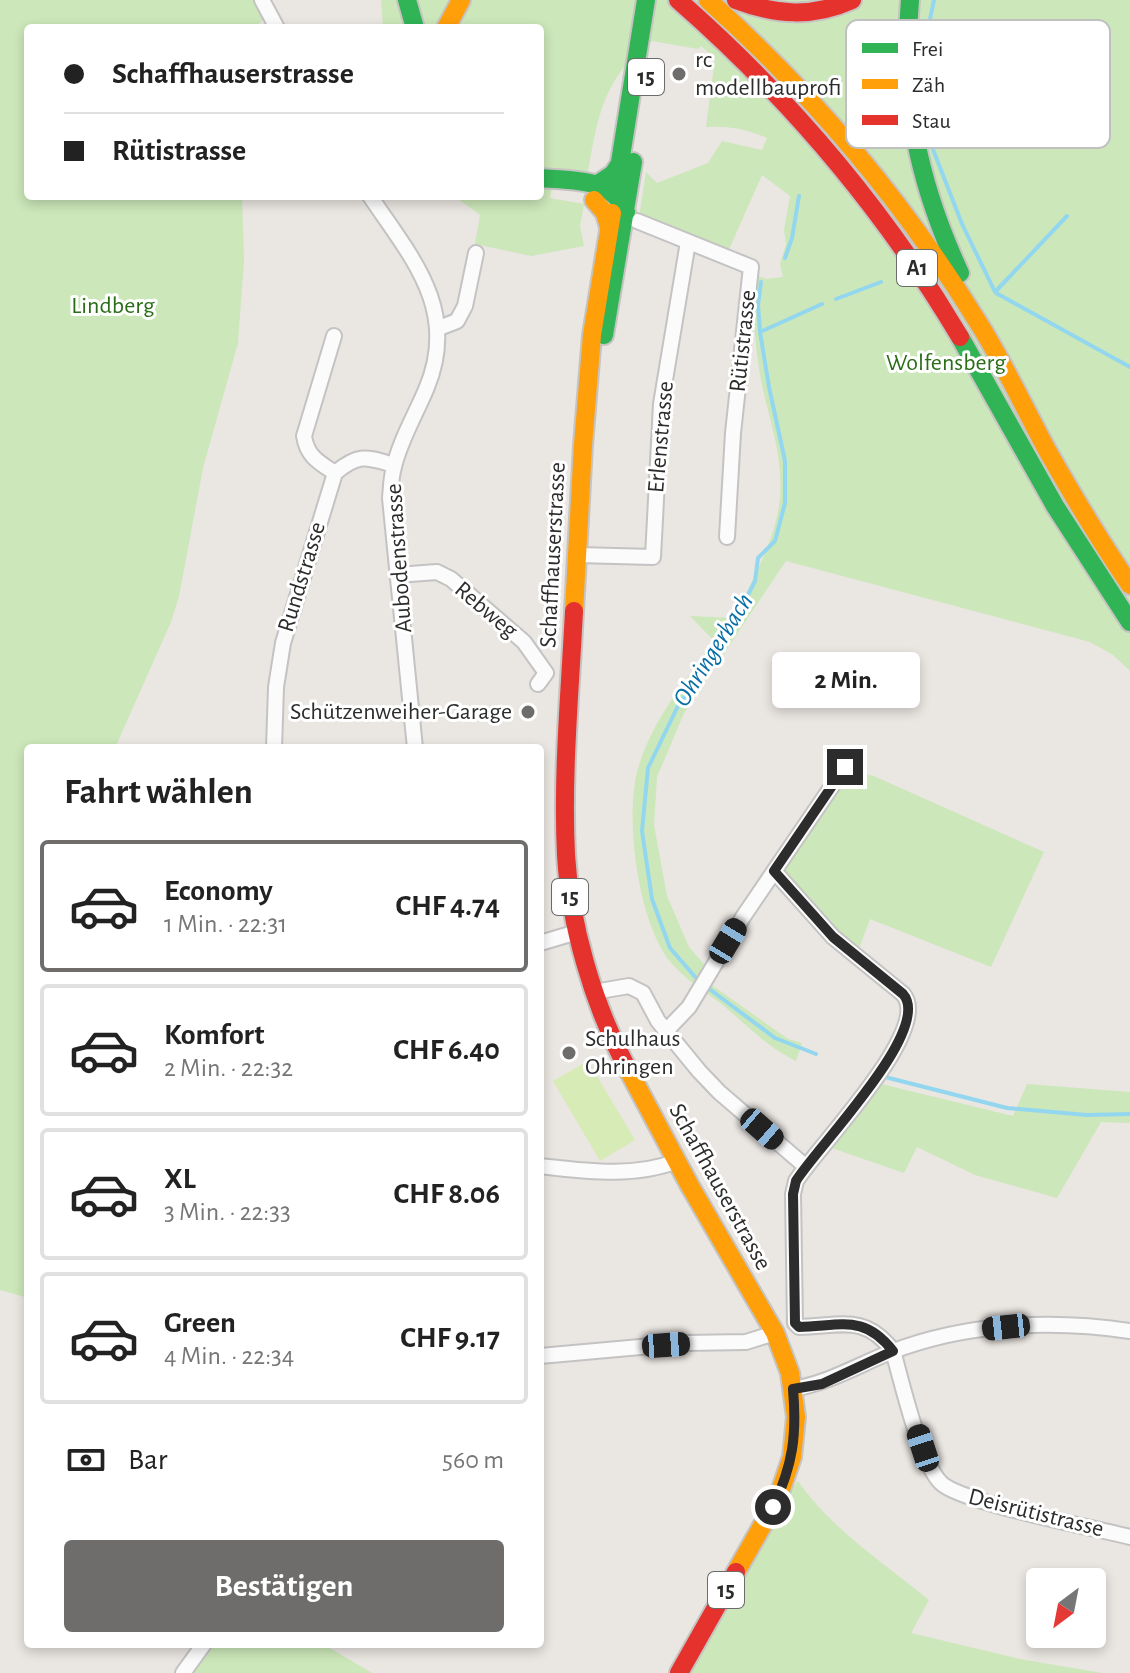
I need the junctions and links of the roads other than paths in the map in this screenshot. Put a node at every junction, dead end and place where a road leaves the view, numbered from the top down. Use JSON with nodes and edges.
{"nodes":[{"id":1,"x":262,"y":0,"type":"edge"},
{"id":2,"x":407,"y":0,"type":"edge"},
{"id":3,"x":461,"y":0,"type":"edge"},
{"id":4,"x":646,"y":0,"type":"edge"},
{"id":5,"x":662,"y":0,"type":"edge"},
{"id":6,"x":678,"y":0,"type":"edge"},
{"id":7,"x":736,"y":0,"type":"edge"},
{"id":8,"x":852,"y":0,"type":"edge"},
{"id":9,"x":910,"y":0,"type":"edge"},
{"id":10,"x":709,"y":1,"type":"edge"},
{"id":11,"x":909,"y":20,"type":"edge"},
{"id":12,"x":275,"y":24,"type":"edge"},
{"id":13,"x":414,"y":24,"type":"edge"},
{"id":14,"x":448,"y":24,"type":"edge"},
{"id":15,"x":706,"y":24,"type":"junction"},
{"id":16,"x":846,"y":139,"type":"edge"},
{"id":17,"x":853,"y":148,"type":"edge"},
{"id":18,"x":914,"y":148,"type":"edge"},
{"id":19,"x":619,"y":165,"type":"junction"},
{"id":20,"x":544,"y":179,"type":"edge"},
{"id":21,"x":544,"y":191,"type":"edge"},
{"id":22,"x":596,"y":192,"type":"junction"},
{"id":23,"x":373,"y":200,"type":"edge"},
{"id":24,"x":624,"y":200,"type":"junction"},
{"id":25,"x":609,"y":227,"type":"junction"},
{"id":26,"x":688,"y":242,"type":"junction"},
{"id":27,"x":476,"y":253,"type":"dead end"},
{"id":28,"x":975,"y":317,"type":"junction"},
{"id":29,"x":439,"y":328,"type":"junction"},
{"id":30,"x":334,"y":336,"type":"dead end"},
{"id":31,"x":586,"y":413,"type":"junction"},
{"id":32,"x":394,"y":465,"type":"junction"},
{"id":33,"x":335,"y":473,"type":"junction"},
{"id":34,"x":727,"y":537,"type":"dead end"},
{"id":35,"x":577,"y":555,"type":"junction"},
{"id":36,"x":397,"y":575,"type":"junction"},
{"id":37,"x":1130,"y":585,"type":"edge"},
{"id":38,"x":1130,"y":622,"type":"edge"},
{"id":39,"x":538,"y":684,"type":"dead end"},
{"id":40,"x":274,"y":744,"type":"edge"},
{"id":41,"x":415,"y":744,"type":"edge"},
{"id":42,"x":845,"y":767,"type":"dead end"},
{"id":43,"x":774,"y":871,"type":"junction"},
{"id":44,"x":577,"y":932,"type":"junction"},
{"id":45,"x":544,"y":942,"type":"edge"},
{"id":46,"x":594,"y":992,"type":"junction"},
{"id":47,"x":666,"y":1031,"type":"junction"},
{"id":48,"x":677,"y":1161,"type":"junction"},
{"id":49,"x":544,"y":1166,"type":"edge"},
{"id":50,"x":805,"y":1166,"type":"junction"},
{"id":51,"x":1130,"y":1331,"type":"edge"},
{"id":52,"x":775,"y":1333,"type":"junction"},
{"id":53,"x":893,"y":1351,"type":"junction"},
{"id":54,"x":544,"y":1356,"type":"edge"},
{"id":55,"x":793,"y":1389,"type":"junction"},
{"id":56,"x":1130,"y":1537,"type":"edge"},
{"id":57,"x":201,"y":1648,"type":"edge"},
{"id":58,"x":183,"y":1673,"type":"edge"},
{"id":59,"x":679,"y":1673,"type":"edge"}],
"edges":[{"from":1,"to":12,"type":"street"},
{"from":2,"to":13,"type":"main road"},
{"from":3,"to":14,"type":"main road"},
{"from":4,"to":19,"type":"main road","name":"Schaffhauserstrasse","number":"15"},
{"from":5,"to":15,"type":"main road","number":"A1"},
{"from":5,"to":24,"type":"main road","name":"Schaffhauserstrasse","number":"15"},
{"from":6,"to":15,"type":"main road","number":"A1"},
{"from":7,"to":8,"type":"main road"},
{"from":9,"to":11,"type":"main road","number":"A1"},
{"from":10,"to":16,"type":"main road","number":"A1"},
{"from":15,"to":38,"type":"main road","number":"A1"},
{"from":17,"to":28,"type":"main road","number":"A1"},
{"from":18,"to":28,"type":"main road","number":"A1"},
{"from":19,"to":22,"type":"main road"},
{"from":19,"to":24,"type":"main road","name":"Schaffhauserstrasse","number":"15"},
{"from":20,"to":22,"type":"main road"},
{"from":21,"to":22,"type":"main road"},
{"from":22,"to":24,"type":"main road"},
{"from":22,"to":25,"type":"main road"},
{"from":23,"to":29,"type":"street","name":"Aubodenstrasse"},
{"from":24,"to":25,"type":"main road","name":"Schaffhauserstrasse","number":"15"},
{"from":24,"to":26,"type":"street","name":"Rütistrasse"},
{"from":24,"to":31,"type":"main road","name":"Schaffhauserstrasse","number":"15"},
{"from":25,"to":31,"type":"main road","name":"Schaffhauserstrasse","number":"15"},
{"from":26,"to":34,"type":"street","name":"Rütistrasse"},
{"from":26,"to":35,"type":"street","name":"Erlenstrasse"},
{"from":27,"to":29,"type":"street"},
{"from":28,"to":37,"type":"main road","number":"A1"},
{"from":29,"to":32,"type":"street","name":"Aubodenstrasse"},
{"from":30,"to":33,"type":"street"},
{"from":31,"to":35,"type":"main road","name":"Schaffhauserstrasse","number":"15"},
{"from":32,"to":33,"type":"street"},
{"from":32,"to":36,"type":"street","name":"Aubodenstrasse"},
{"from":33,"to":40,"type":"street","name":"Rundstrasse"},
{"from":35,"to":44,"type":"main road","name":"Schaffhauserstrasse","number":"15"},
{"from":36,"to":39,"type":"street","name":"Rebweg"},
{"from":36,"to":41,"type":"street","name":"Aubodenstrasse"},
{"from":42,"to":43,"type":"street"},
{"from":43,"to":47,"type":"street"},
{"from":43,"to":50,"type":"street"},
{"from":44,"to":45,"type":"street"},
{"from":44,"to":46,"type":"main road","name":"Schaffhauserstrasse","number":"15"},
{"from":46,"to":47,"type":"street"},
{"from":46,"to":48,"type":"main road","name":"Schaffhauserstrasse","number":"15"},
{"from":47,"to":50,"type":"street"},
{"from":48,"to":49,"type":"street"},
{"from":48,"to":52,"type":"main road","name":"Schaffhauserstrasse","number":"15"},
{"from":50,"to":53,"type":"street"},
{"from":51,"to":53,"type":"street"},
{"from":52,"to":54,"type":"street"},
{"from":52,"to":55,"type":"main road","name":"Schaffhauserstrasse","number":"15"},
{"from":53,"to":55,"type":"street"},
{"from":53,"to":56,"type":"street","name":"Deisrütistrasse"},
{"from":55,"to":59,"type":"main road","name":"Schaffhauserstrasse","number":"15"},
{"from":57,"to":58,"type":"street"}]}
